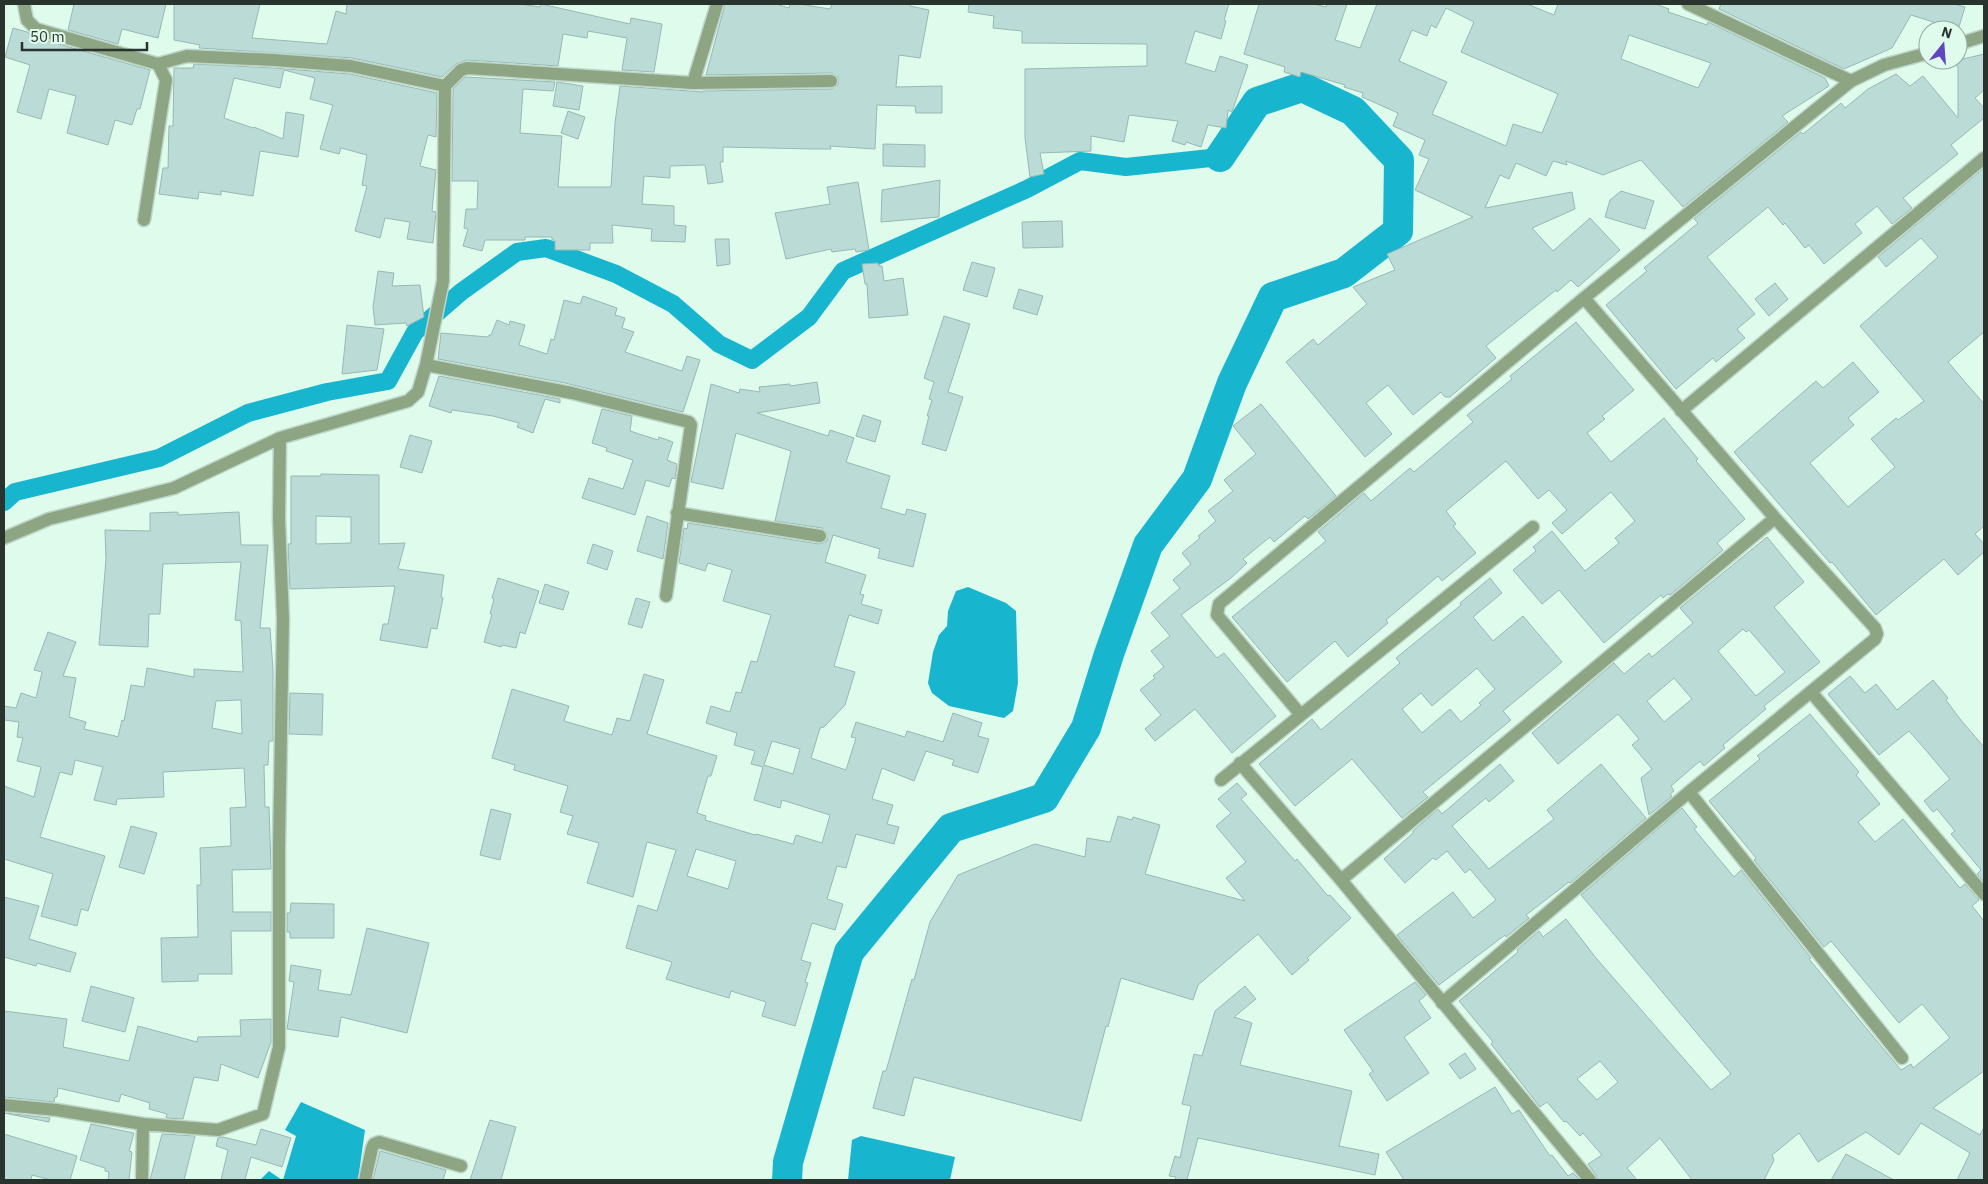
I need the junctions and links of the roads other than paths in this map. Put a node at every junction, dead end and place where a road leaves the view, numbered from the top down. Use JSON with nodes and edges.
{"nodes":[{"id":1,"x":24,"y":4,"type":"edge"},
{"id":2,"x":718,"y":4,"type":"edge"},
{"id":3,"x":1688,"y":4,"type":"edge"},
{"id":4,"x":1984,"y":36,"type":"edge"},
{"id":5,"x":1968,"y":41,"type":"edge"},
{"id":6,"x":1918,"y":56,"type":"edge"},
{"id":7,"x":158,"y":64,"type":"junction"},
{"id":8,"x":831,"y":81,"type":"dead end"},
{"id":9,"x":1851,"y":82,"type":"junction"},
{"id":10,"x":693,"y":83,"type":"junction"},
{"id":11,"x":445,"y":86,"type":"junction"},
{"id":12,"x":1984,"y":158,"type":"edge"},
{"id":13,"x":144,"y":220,"type":"dead end"},
{"id":14,"x":1584,"y":298,"type":"junction"},
{"id":15,"x":426,"y":365,"type":"junction"},
{"id":16,"x":1681,"y":411,"type":"junction"},
{"id":17,"x":280,"y":438,"type":"junction"},
{"id":18,"x":678,"y":513,"type":"junction"},
{"id":19,"x":1775,"y":518,"type":"junction"},
{"id":20,"x":1533,"y":527,"type":"dead end"},
{"id":21,"x":820,"y":536,"type":"dead end"},
{"id":22,"x":4,"y":538,"type":"edge"},
{"id":23,"x":666,"y":596,"type":"dead end"},
{"id":24,"x":1811,"y":692,"type":"junction"},
{"id":25,"x":1301,"y":714,"type":"junction"},
{"id":26,"x":1240,"y":763,"type":"junction"},
{"id":27,"x":1221,"y":780,"type":"dead end"},
{"id":28,"x":1689,"y":792,"type":"junction"},
{"id":29,"x":1341,"y":880,"type":"junction"},
{"id":30,"x":1984,"y":894,"type":"edge"},
{"id":31,"x":1442,"y":1003,"type":"junction"},
{"id":32,"x":1902,"y":1058,"type":"dead end"},
{"id":33,"x":4,"y":1105,"type":"edge"},
{"id":34,"x":143,"y":1124,"type":"junction"},
{"id":35,"x":461,"y":1166,"type":"dead end"},
{"id":36,"x":142,"y":1180,"type":"edge"},
{"id":37,"x":365,"y":1180,"type":"edge"},
{"id":38,"x":1590,"y":1180,"type":"edge"}],
"edges":[{"from":1,"to":7,"type":"street"},
{"from":2,"to":10,"type":"street"},
{"from":3,"to":9,"type":"street"},
{"from":4,"to":5,"type":"street"},
{"from":6,"to":9,"type":"street"},
{"from":7,"to":11,"type":"street"},
{"from":7,"to":13,"type":"street"},
{"from":8,"to":10,"type":"street"},
{"from":9,"to":14,"type":"street"},
{"from":10,"to":11,"type":"street"},
{"from":11,"to":15,"type":"street"},
{"from":12,"to":16,"type":"street"},
{"from":14,"to":16,"type":"street"},
{"from":14,"to":25,"type":"street"},
{"from":15,"to":17,"type":"street"},
{"from":15,"to":18,"type":"street"},
{"from":16,"to":19,"type":"street"},
{"from":17,"to":22,"type":"street"},
{"from":17,"to":34,"type":"street"},
{"from":18,"to":21,"type":"street"},
{"from":18,"to":23,"type":"street"},
{"from":19,"to":24,"type":"street"},
{"from":19,"to":29,"type":"street"},
{"from":20,"to":25,"type":"street"},
{"from":24,"to":28,"type":"street"},
{"from":24,"to":30,"type":"street"},
{"from":25,"to":26,"type":"street"},
{"from":26,"to":27,"type":"street"},
{"from":26,"to":29,"type":"street"},
{"from":28,"to":31,"type":"street"},
{"from":28,"to":32,"type":"street"},
{"from":29,"to":31,"type":"street"},
{"from":31,"to":38,"type":"street"},
{"from":33,"to":34,"type":"street"},
{"from":34,"to":36,"type":"street"},
{"from":35,"to":37,"type":"street"}]}
